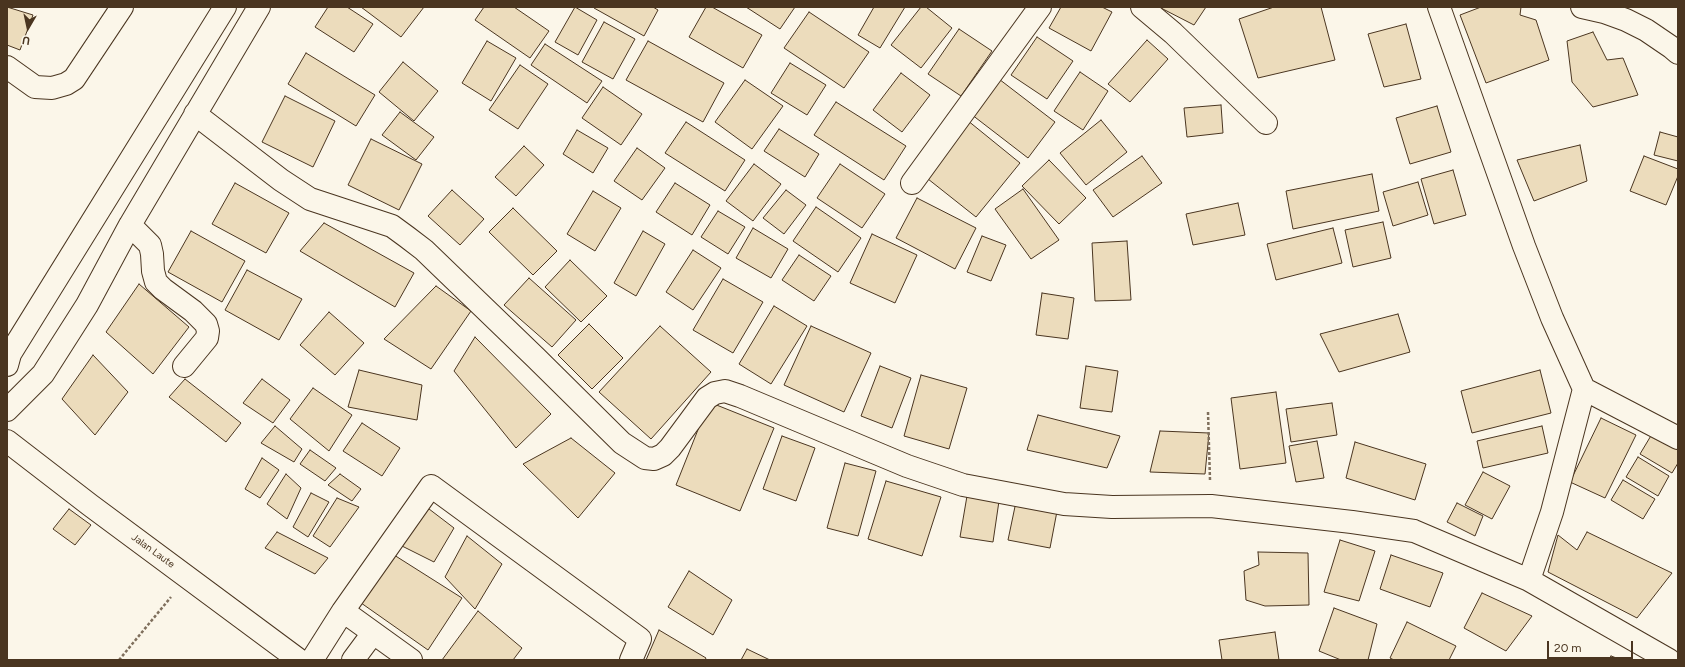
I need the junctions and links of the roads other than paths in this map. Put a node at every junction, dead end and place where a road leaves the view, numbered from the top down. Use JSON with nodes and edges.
{"nodes":[{"id":1,"x":122,"y":7,"type":"edge"},
{"id":2,"x":225,"y":7,"type":"edge"},
{"id":3,"x":259,"y":7,"type":"edge"},
{"id":4,"x":1040,"y":7,"type":"edge"},
{"id":5,"x":1142,"y":7,"type":"edge"},
{"id":6,"x":1439,"y":7,"type":"edge"},
{"id":7,"x":1582,"y":7,"type":"edge"},
{"id":8,"x":1678,"y":53,"type":"edge"},
{"id":9,"x":7,"y":67,"type":"edge"},
{"id":10,"x":195,"y":114,"type":"junction"},
{"id":11,"x":1266,"y":123,"type":"dead end"},
{"id":12,"x":912,"y":183,"type":"dead end"},
{"id":13,"x":130,"y":225,"type":"junction"},
{"id":14,"x":7,"y":365,"type":"edge"},
{"id":15,"x":184,"y":366,"type":"dead end"},
{"id":16,"x":1584,"y":389,"type":"junction"},
{"id":17,"x":7,"y":410,"type":"edge"},
{"id":18,"x":1678,"y":438,"type":"edge"},
{"id":19,"x":7,"y":441,"type":"edge"},
{"id":20,"x":1529,"y":580,"type":"junction"},
{"id":21,"x":343,"y":611,"type":"junction"},
{"id":22,"x":373,"y":633,"type":"junction"},
{"id":23,"x":298,"y":660,"type":"edge"},
{"id":24,"x":312,"y":660,"type":"edge"},
{"id":25,"x":353,"y":660,"type":"edge"},
{"id":26,"x":411,"y":660,"type":"edge"},
{"id":27,"x":631,"y":660,"type":"edge"},
{"id":28,"x":1669,"y":660,"type":"edge"}],
"edges":[{"from":1,"to":9,"type":"street"},
{"from":2,"to":14,"type":"street"},
{"from":3,"to":10,"type":"street"},
{"from":4,"to":12,"type":"street"},
{"from":5,"to":11,"type":"street"},
{"from":6,"to":16,"type":"street"},
{"from":7,"to":8,"type":"street"},
{"from":10,"to":13,"type":"street"},
{"from":10,"to":20,"type":"street"},
{"from":13,"to":15,"type":"street"},
{"from":13,"to":17,"type":"street"},
{"from":16,"to":18,"type":"street"},
{"from":16,"to":20,"type":"street"},
{"from":19,"to":23,"type":"street","name":"Jalan Laute"},
{"from":20,"to":28,"type":"street"},
{"from":21,"to":22,"type":"street"},
{"from":21,"to":24,"type":"street"},
{"from":21,"to":27,"type":"street"},
{"from":22,"to":25,"type":"street"},
{"from":22,"to":26,"type":"street"}]}
